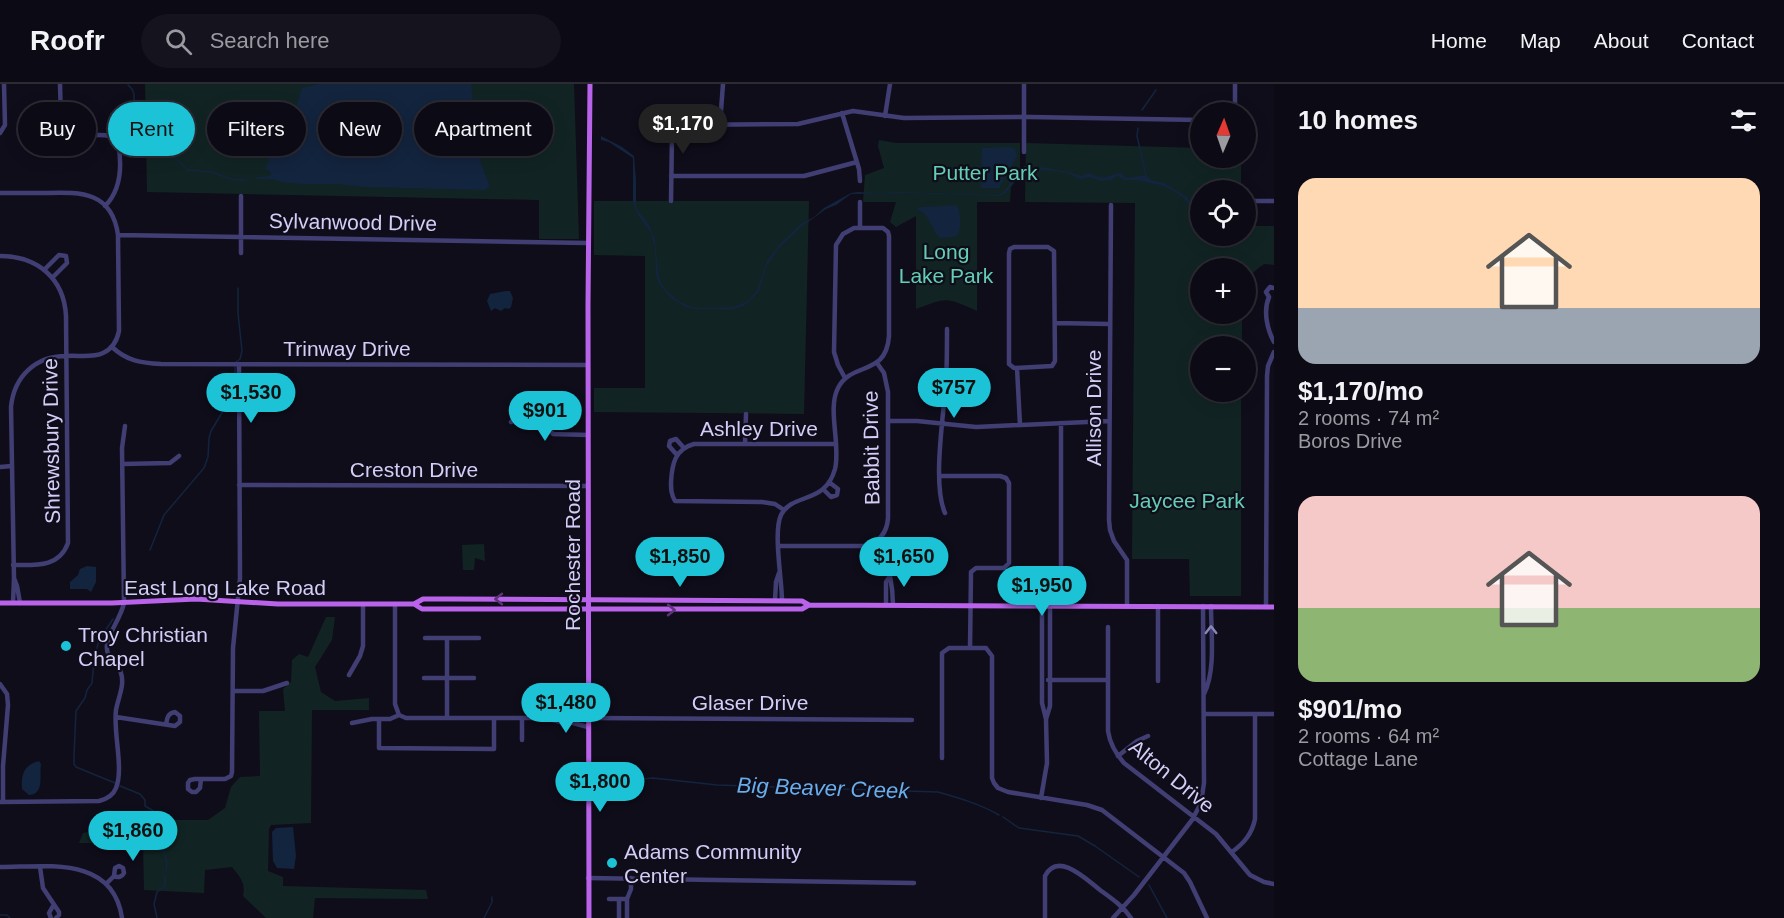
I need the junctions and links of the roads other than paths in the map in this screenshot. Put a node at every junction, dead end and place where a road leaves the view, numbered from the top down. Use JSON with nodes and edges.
{"nodes":[{"id":1,"x":4,"y":84,"type":"edge"},
{"id":2,"x":60,"y":84,"type":"edge"},
{"id":3,"x":590,"y":84,"type":"edge"},
{"id":4,"x":723,"y":84,"type":"edge"},
{"id":5,"x":890,"y":84,"type":"edge"},
{"id":6,"x":1024,"y":84,"type":"edge"},
{"id":7,"x":1235,"y":84,"type":"edge"},
{"id":8,"x":1235,"y":102,"type":"edge"},
{"id":9,"x":842,"y":113,"type":"junction"},
{"id":10,"x":885,"y":116,"type":"junction"},
{"id":11,"x":1024,"y":118,"type":"junction"},
{"id":12,"x":1190,"y":120,"type":"edge"},
{"id":13,"x":720,"y":124,"type":"junction"},
{"id":14,"x":0,"y":133,"type":"edge"},
{"id":15,"x":1024,"y":152,"type":"dead end"},
{"id":16,"x":856,"y":162,"type":"junction"},
{"id":17,"x":671,"y":176,"type":"junction"},
{"id":18,"x":860,"y":181,"type":"dead end"},
{"id":19,"x":0,"y":193,"type":"edge"},
{"id":20,"x":242,"y":196,"type":"dead end"},
{"id":21,"x":671,"y":201,"type":"dead end"},
{"id":22,"x":1256,"y":201,"type":"edge"},
{"id":23,"x":1274,"y":201,"type":"edge"},
{"id":24,"x":860,"y":202,"type":"dead end"},
{"id":25,"x":1111,"y":205,"type":"dead end"},
{"id":26,"x":105,"y":206,"type":"junction"},
{"id":27,"x":860,"y":228,"type":"junction"},
{"id":28,"x":118,"y":235,"type":"junction"},
{"id":29,"x":241,"y":237,"type":"junction"},
{"id":30,"x":588,"y":243,"type":"junction"},
{"id":31,"x":241,"y":253,"type":"dead end"},
{"id":32,"x":0,"y":256,"type":"edge"},
{"id":33,"x":44,"y":270,"type":"junction"},
{"id":34,"x":52,"y":278,"type":"junction"},
{"id":35,"x":1274,"y":288,"type":"edge"},
{"id":36,"x":1272,"y":297,"type":"edge"},
{"id":37,"x":1055,"y":324,"type":"junction"},
{"id":38,"x":1110,"y":324,"type":"junction"},
{"id":39,"x":946,"y":329,"type":"dead end"},
{"id":40,"x":1274,"y":342,"type":"edge"},
{"id":41,"x":112,"y":347,"type":"junction"},
{"id":42,"x":1274,"y":352,"type":"edge"},
{"id":43,"x":67,"y":356,"type":"junction"},
{"id":44,"x":877,"y":363,"type":"junction"},
{"id":45,"x":239,"y":364,"type":"junction"},
{"id":46,"x":588,"y":365,"type":"junction"},
{"id":47,"x":1017,"y":368,"type":"junction"},
{"id":48,"x":845,"y":378,"type":"junction"},
{"id":49,"x":746,"y":414,"type":"dead end"},
{"id":50,"x":888,"y":421,"type":"junction"},
{"id":51,"x":1109,"y":421,"type":"junction"},
{"id":52,"x":511,"y":422,"type":"dead end"},
{"id":53,"x":1061,"y":423,"type":"junction"},
{"id":54,"x":943,"y":424,"type":"junction"},
{"id":55,"x":1020,"y":425,"type":"junction"},
{"id":56,"x":125,"y":426,"type":"dead end"},
{"id":57,"x":588,"y":435,"type":"junction"},
{"id":58,"x":746,"y":444,"type":"junction"},
{"id":59,"x":836,"y":444,"type":"junction"},
{"id":60,"x":684,"y":448,"type":"junction"},
{"id":61,"x":677,"y":455,"type":"junction"},
{"id":62,"x":179,"y":456,"type":"dead end"},
{"id":63,"x":122,"y":464,"type":"junction"},
{"id":64,"x":12,"y":466,"type":"junction"},
{"id":65,"x":0,"y":467,"type":"edge"},
{"id":66,"x":940,"y":476,"type":"junction"},
{"id":67,"x":829,"y":482,"type":"junction"},
{"id":68,"x":240,"y":485,"type":"junction"},
{"id":69,"x":588,"y":486,"type":"junction"},
{"id":70,"x":823,"y":489,"type":"junction"},
{"id":71,"x":784,"y":510,"type":"junction"},
{"id":72,"x":945,"y":513,"type":"dead end"},
{"id":73,"x":880,"y":539,"type":"junction"},
{"id":74,"x":779,"y":546,"type":"junction"},
{"id":75,"x":13,"y":565,"type":"junction"},
{"id":76,"x":1266,"y":568,"type":"junction"},
{"id":77,"x":1274,"y":568,"type":"edge"},
{"id":78,"x":14,"y":578,"type":"junction"},
{"id":79,"x":454,"y":599,"type":"junction"},
{"id":80,"x":564,"y":599,"type":"junction"},
{"id":81,"x":588,"y":599,"type":"junction"},
{"id":82,"x":616,"y":599,"type":"junction"},
{"id":83,"x":716,"y":600,"type":"junction"},
{"id":84,"x":737,"y":600,"type":"junction"},
{"id":85,"x":779,"y":600,"type":"junction"},
{"id":86,"x":238,"y":601,"type":"junction"},
{"id":87,"x":792,"y":601,"type":"junction"},
{"id":88,"x":0,"y":603,"type":"edge"},
{"id":89,"x":13,"y":603,"type":"junction"},
{"id":90,"x":20,"y":603,"type":"junction"},
{"id":91,"x":124,"y":603,"type":"junction"},
{"id":92,"x":363,"y":604,"type":"junction"},
{"id":93,"x":395,"y":604,"type":"junction"},
{"id":94,"x":414,"y":604,"type":"junction"},
{"id":95,"x":809,"y":605,"type":"junction"},
{"id":96,"x":890,"y":605,"type":"junction"},
{"id":97,"x":970,"y":606,"type":"junction"},
{"id":98,"x":1042,"y":606,"type":"junction"},
{"id":99,"x":1050,"y":606,"type":"junction"},
{"id":100,"x":1061,"y":606,"type":"junction"},
{"id":101,"x":1127,"y":606,"type":"junction"},
{"id":102,"x":1158,"y":606,"type":"junction"},
{"id":103,"x":1203,"y":606,"type":"junction"},
{"id":104,"x":1211,"y":606,"type":"junction"},
{"id":105,"x":1266,"y":607,"type":"junction"},
{"id":106,"x":1274,"y":607,"type":"edge"},
{"id":107,"x":450,"y":609,"type":"junction"},
{"id":108,"x":561,"y":610,"type":"junction"},
{"id":109,"x":588,"y":610,"type":"junction"},
{"id":110,"x":616,"y":610,"type":"junction"},
{"id":111,"x":713,"y":610,"type":"junction"},
{"id":112,"x":736,"y":610,"type":"junction"},
{"id":113,"x":790,"y":610,"type":"junction"},
{"id":114,"x":1108,"y":627,"type":"dead end"},
{"id":115,"x":425,"y":638,"type":"dead end"},
{"id":116,"x":447,"y":638,"type":"junction"},
{"id":117,"x":479,"y":638,"type":"dead end"},
{"id":118,"x":970,"y":648,"type":"junction"},
{"id":119,"x":1042,"y":648,"type":"junction"},
{"id":120,"x":1050,"y":648,"type":"junction"},
{"id":121,"x":1203,"y":648,"type":"junction"},
{"id":122,"x":1211,"y":648,"type":"junction"},
{"id":123,"x":350,"y":675,"type":"dead end"},
{"id":124,"x":424,"y":678,"type":"dead end"},
{"id":125,"x":447,"y":678,"type":"junction"},
{"id":126,"x":474,"y":678,"type":"dead end"},
{"id":127,"x":1043,"y":680,"type":"junction"},
{"id":128,"x":1051,"y":680,"type":"junction"},
{"id":129,"x":1108,"y":680,"type":"junction"},
{"id":130,"x":1158,"y":681,"type":"dead end"},
{"id":131,"x":287,"y":683,"type":"dead end"},
{"id":132,"x":0,"y":684,"type":"edge"},
{"id":133,"x":232,"y":691,"type":"junction"},
{"id":134,"x":1204,"y":694,"type":"junction"},
{"id":135,"x":1204,"y":714,"type":"junction"},
{"id":136,"x":1255,"y":714,"type":"junction"},
{"id":137,"x":1274,"y":714,"type":"edge"},
{"id":138,"x":399,"y":715,"type":"junction"},
{"id":139,"x":116,"y":717,"type":"junction"},
{"id":140,"x":447,"y":718,"type":"junction"},
{"id":141,"x":494,"y":718,"type":"junction"},
{"id":142,"x":522,"y":718,"type":"junction"},
{"id":143,"x":550,"y":718,"type":"junction"},
{"id":144,"x":588,"y":718,"type":"junction"},
{"id":145,"x":379,"y":719,"type":"junction"},
{"id":146,"x":912,"y":719,"type":"dead end"},
{"id":147,"x":1046,"y":719,"type":"junction"},
{"id":148,"x":352,"y":723,"type":"dead end"},
{"id":149,"x":166,"y":724,"type":"dead end"},
{"id":150,"x":588,"y":727,"type":"junction"},
{"id":151,"x":1148,"y":736,"type":"dead end"},
{"id":152,"x":522,"y":740,"type":"dead end"},
{"id":153,"x":1118,"y":756,"type":"junction"},
{"id":154,"x":942,"y":758,"type":"dead end"},
{"id":155,"x":201,"y":779,"type":"dead end"},
{"id":156,"x":1041,"y":798,"type":"junction"},
{"id":157,"x":2,"y":802,"type":"edge"},
{"id":158,"x":1194,"y":816,"type":"junction"},
{"id":159,"x":1232,"y":852,"type":"junction"},
{"id":160,"x":1164,"y":857,"type":"junction"},
{"id":161,"x":1046,"y":864,"type":"dead end"},
{"id":162,"x":0,"y":867,"type":"edge"},
{"id":163,"x":40,"y":867,"type":"junction"},
{"id":164,"x":1050,"y":870,"type":"junction"},
{"id":165,"x":114,"y":876,"type":"dead end"},
{"id":166,"x":588,"y":878,"type":"junction"},
{"id":167,"x":631,"y":878,"type":"junction"},
{"id":168,"x":914,"y":883,"type":"dead end"},
{"id":169,"x":106,"y":884,"type":"junction"},
{"id":170,"x":1274,"y":884,"type":"edge"},
{"id":171,"x":619,"y":898,"type":"junction"},
{"id":172,"x":609,"y":899,"type":"dead end"},
{"id":173,"x":627,"y":899,"type":"junction"},
{"id":174,"x":53,"y":906,"type":"junction"},
{"id":175,"x":1123,"y":908,"type":"junction"},
{"id":176,"x":51,"y":918,"type":"edge"},
{"id":177,"x":56,"y":918,"type":"edge"},
{"id":178,"x":122,"y":918,"type":"edge"},
{"id":179,"x":589,"y":918,"type":"edge"},
{"id":180,"x":619,"y":918,"type":"edge"},
{"id":181,"x":627,"y":918,"type":"edge"},
{"id":182,"x":1045,"y":918,"type":"edge"},
{"id":183,"x":1113,"y":918,"type":"edge"},
{"id":184,"x":1131,"y":918,"type":"edge"},
{"id":185,"x":1207,"y":918,"type":"edge"}],
"edges":[{"from":1,"to":14,"type":"street"},
{"from":2,"to":26,"type":"street"},
{"from":3,"to":30,"type":"main road","name":"Rochester Road"},
{"from":4,"to":13,"type":"street"},
{"from":5,"to":10,"type":"street"},
{"from":6,"to":11,"type":"street"},
{"from":7,"to":8,"type":"street"},
{"from":9,"to":10,"type":"street"},
{"from":9,"to":13,"type":"street"},
{"from":9,"to":16,"type":"street"},
{"from":10,"to":11,"type":"street"},
{"from":11,"to":12,"type":"street"},
{"from":11,"to":15,"type":"street"},
{"from":13,"to":17,"type":"street"},
{"from":16,"to":17,"type":"street"},
{"from":16,"to":18,"type":"street"},
{"from":17,"to":21,"type":"street"},
{"from":19,"to":26,"type":"street"},
{"from":20,"to":29,"type":"street"},
{"from":22,"to":23,"type":"street"},
{"from":24,"to":27,"type":"street"},
{"from":25,"to":38,"type":"street","name":"Allison Drive"},
{"from":26,"to":28,"type":"street"},
{"from":27,"to":44,"type":"street"},
{"from":27,"to":48,"type":"street"},
{"from":28,"to":29,"type":"street","name":"Sylvanwood Drive"},
{"from":28,"to":41,"type":"street"},
{"from":29,"to":30,"type":"street","name":"Sylvanwood Drive"},
{"from":29,"to":31,"type":"street"},
{"from":30,"to":46,"type":"main road","name":"Rochester Road"},
{"from":32,"to":33,"type":"street","name":"Shrewsbury Drive"},
{"from":33,"to":34,"type":"street","name":"Shrewsbury Drive"},
{"from":33,"to":34,"type":"street"},
{"from":34,"to":43,"type":"street","name":"Shrewsbury Drive"},
{"from":35,"to":36,"type":"street"},
{"from":36,"to":40,"type":"street"},
{"from":37,"to":38,"type":"street"},
{"from":37,"to":47,"type":"street"},
{"from":37,"to":47,"type":"street"},
{"from":38,"to":51,"type":"street","name":"Allison Drive"},
{"from":39,"to":54,"type":"street"},
{"from":41,"to":43,"type":"street"},
{"from":41,"to":45,"type":"street","name":"Trinway Drive"},
{"from":42,"to":76,"type":"street"},
{"from":43,"to":64,"type":"street"},
{"from":43,"to":75,"type":"street","name":"Shrewsbury Drive"},
{"from":44,"to":48,"type":"street"},
{"from":44,"to":50,"type":"street","name":"Babbit Drive"},
{"from":45,"to":46,"type":"street","name":"Trinway Drive"},
{"from":45,"to":68,"type":"street"},
{"from":46,"to":57,"type":"main road","name":"Rochester Road"},
{"from":47,"to":55,"type":"street"},
{"from":48,"to":59,"type":"street"},
{"from":49,"to":58,"type":"street"},
{"from":50,"to":54,"type":"street"},
{"from":50,"to":73,"type":"street","name":"Babbit Drive"},
{"from":51,"to":53,"type":"street"},
{"from":51,"to":101,"type":"street","name":"Allison Drive"},
{"from":52,"to":57,"type":"street"},
{"from":53,"to":55,"type":"street"},
{"from":53,"to":100,"type":"street"},
{"from":54,"to":55,"type":"street"},
{"from":54,"to":66,"type":"street"},
{"from":56,"to":63,"type":"street"},
{"from":57,"to":69,"type":"main road","name":"Rochester Road"},
{"from":58,"to":59,"type":"street","name":"Ashley Drive"},
{"from":58,"to":60,"type":"street","name":"Ashley Drive"},
{"from":59,"to":67,"type":"street"},
{"from":60,"to":61,"type":"street","name":"Ashley Drive"},
{"from":60,"to":61,"type":"street","name":"Ashley Drive"},
{"from":61,"to":71,"type":"street","name":"Ashley Drive"},
{"from":62,"to":63,"type":"street"},
{"from":63,"to":91,"type":"street"},
{"from":64,"to":65,"type":"street"},
{"from":64,"to":75,"type":"street"},
{"from":66,"to":72,"type":"street"},
{"from":66,"to":97,"type":"street"},
{"from":67,"to":70,"type":"street"},
{"from":67,"to":70,"type":"street"},
{"from":68,"to":69,"type":"street","name":"Creston Drive"},
{"from":68,"to":86,"type":"street"},
{"from":69,"to":81,"type":"main road","name":"Rochester Road"},
{"from":70,"to":71,"type":"street"},
{"from":71,"to":74,"type":"street"},
{"from":73,"to":74,"type":"street"},
{"from":73,"to":96,"type":"street"},
{"from":74,"to":85,"type":"street"},
{"from":75,"to":78,"type":"street"},
{"from":76,"to":77,"type":"street"},
{"from":76,"to":105,"type":"street"},
{"from":78,"to":89,"type":"street"},
{"from":78,"to":90,"type":"street"},
{"from":80,"to":79,"type":"main road","name":"East Long Lake Road","one_way":true},
{"from":79,"to":94,"type":"main road","name":"East Long Lake Road"},
{"from":79,"to":107,"type":"main road"},
{"from":80,"to":81,"type":"main road","name":"East Long Lake Road"},
{"from":80,"to":108,"type":"main road"},
{"from":81,"to":82,"type":"main road","name":"East Long Lake Road"},
{"from":81,"to":109,"type":"main road","name":"Rochester Road"},
{"from":82,"to":83,"type":"main road","name":"East Long Lake Road"},
{"from":82,"to":110,"type":"main road"},
{"from":83,"to":84,"type":"main road","name":"East Long Lake Road"},
{"from":83,"to":111,"type":"main road"},
{"from":84,"to":85,"type":"main road","name":"East Long Lake Road"},
{"from":84,"to":112,"type":"main road"},
{"from":85,"to":87,"type":"main road","name":"East Long Lake Road"},
{"from":86,"to":91,"type":"main road","name":"East Long Lake Road"},
{"from":86,"to":92,"type":"main road","name":"East Long Lake Road"},
{"from":86,"to":133,"type":"street"},
{"from":87,"to":95,"type":"main road","name":"East Long Lake Road"},
{"from":87,"to":113,"type":"main road"},
{"from":88,"to":89,"type":"main road","name":"East Long Lake Road"},
{"from":89,"to":90,"type":"main road","name":"East Long Lake Road"},
{"from":90,"to":91,"type":"main road","name":"East Long Lake Road"},
{"from":91,"to":139,"type":"street"},
{"from":92,"to":93,"type":"main road","name":"East Long Lake Road"},
{"from":92,"to":123,"type":"street"},
{"from":93,"to":94,"type":"main road","name":"East Long Lake Road"},
{"from":93,"to":138,"type":"street"},
{"from":94,"to":107,"type":"main road","name":"East Long Lake Road"},
{"from":95,"to":96,"type":"main road","name":"East Long Lake Road"},
{"from":95,"to":113,"type":"main road","name":"East Long Lake Road"},
{"from":96,"to":97,"type":"main road","name":"East Long Lake Road"},
{"from":97,"to":98,"type":"main road","name":"East Long Lake Road"},
{"from":97,"to":118,"type":"street"},
{"from":98,"to":99,"type":"main road","name":"East Long Lake Road"},
{"from":98,"to":119,"type":"street"},
{"from":99,"to":100,"type":"main road","name":"East Long Lake Road"},
{"from":99,"to":120,"type":"street"},
{"from":100,"to":101,"type":"main road","name":"East Long Lake Road"},
{"from":101,"to":102,"type":"main road","name":"East Long Lake Road"},
{"from":102,"to":103,"type":"main road","name":"East Long Lake Road"},
{"from":102,"to":130,"type":"street"},
{"from":103,"to":104,"type":"main road","name":"East Long Lake Road"},
{"from":103,"to":121,"type":"street"},
{"from":104,"to":105,"type":"main road","name":"East Long Lake Road"},
{"from":122,"to":104,"type":"street","one_way":true},
{"from":105,"to":106,"type":"main road","name":"East Long Lake Road"},
{"from":107,"to":108,"type":"main road","name":"East Long Lake Road"},
{"from":108,"to":109,"type":"main road","name":"East Long Lake Road"},
{"from":109,"to":110,"type":"main road","name":"East Long Lake Road"},
{"from":109,"to":144,"type":"main road","name":"Rochester Road"},
{"from":110,"to":111,"type":"main road","name":"East Long Lake Road","one_way":true},
{"from":111,"to":112,"type":"main road","name":"East Long Lake Road"},
{"from":112,"to":113,"type":"main road","name":"East Long Lake Road"},
{"from":114,"to":129,"type":"street","name":"Alton Drive"},
{"from":115,"to":116,"type":"street"},
{"from":116,"to":117,"type":"street"},
{"from":116,"to":125,"type":"street"},
{"from":118,"to":154,"type":"street"},
{"from":118,"to":156,"type":"street"},
{"from":119,"to":120,"type":"street"},
{"from":119,"to":127,"type":"street"},
{"from":120,"to":128,"type":"street"},
{"from":121,"to":122,"type":"street"},
{"from":121,"to":134,"type":"street"},
{"from":122,"to":134,"type":"street"},
{"from":124,"to":125,"type":"street"},
{"from":125,"to":126,"type":"street"},
{"from":125,"to":140,"type":"street"},
{"from":127,"to":128,"type":"street"},
{"from":127,"to":147,"type":"street"},
{"from":128,"to":129,"type":"street"},
{"from":128,"to":147,"type":"street"},
{"from":129,"to":153,"type":"street","name":"Alton Drive"},
{"from":131,"to":133,"type":"street"},
{"from":132,"to":157,"type":"street"},
{"from":133,"to":155,"type":"street"},
{"from":134,"to":135,"type":"street"},
{"from":135,"to":136,"type":"street"},
{"from":135,"to":158,"type":"street"},
{"from":136,"to":137,"type":"street"},
{"from":136,"to":159,"type":"street"},
{"from":138,"to":140,"type":"street"},
{"from":138,"to":145,"type":"street"},
{"from":139,"to":149,"type":"street"},
{"from":139,"to":157,"type":"street"},
{"from":140,"to":141,"type":"street"},
{"from":141,"to":142,"type":"street"},
{"from":141,"to":145,"type":"street"},
{"from":142,"to":143,"type":"street"},
{"from":142,"to":152,"type":"street"},
{"from":143,"to":144,"type":"street","name":"Glaser Drive"},
{"from":143,"to":150,"type":"street"},
{"from":144,"to":146,"type":"street","name":"Glaser Drive"},
{"from":144,"to":150,"type":"main road","name":"Rochester Road"},
{"from":145,"to":148,"type":"street"},
{"from":147,"to":156,"type":"street"},
{"from":150,"to":166,"type":"main road","name":"Rochester Road"},
{"from":151,"to":153,"type":"street"},
{"from":153,"to":158,"type":"street","name":"Alton Drive"},
{"from":156,"to":160,"type":"street"},
{"from":158,"to":159,"type":"street","name":"Alton Drive"},
{"from":158,"to":160,"type":"street"},
{"from":159,"to":170,"type":"street","name":"Alton Drive"},
{"from":160,"to":175,"type":"street"},
{"from":160,"to":185,"type":"street"},
{"from":161,"to":164,"type":"street"},
{"from":162,"to":163,"type":"street"},
{"from":163,"to":169,"type":"street"},
{"from":163,"to":174,"type":"street"},
{"from":164,"to":175,"type":"street"},
{"from":164,"to":182,"type":"street"},
{"from":165,"to":169,"type":"street"},
{"from":166,"to":167,"type":"street"},
{"from":166,"to":179,"type":"main road","name":"Rochester Road"},
{"from":167,"to":168,"type":"street"},
{"from":167,"to":173,"type":"street"},
{"from":169,"to":178,"type":"street"},
{"from":171,"to":172,"type":"street"},
{"from":171,"to":173,"type":"street"},
{"from":171,"to":180,"type":"street"},
{"from":173,"to":181,"type":"street"},
{"from":174,"to":176,"type":"street"},
{"from":174,"to":177,"type":"street"},
{"from":175,"to":183,"type":"street"},
{"from":175,"to":184,"type":"street"}]}
